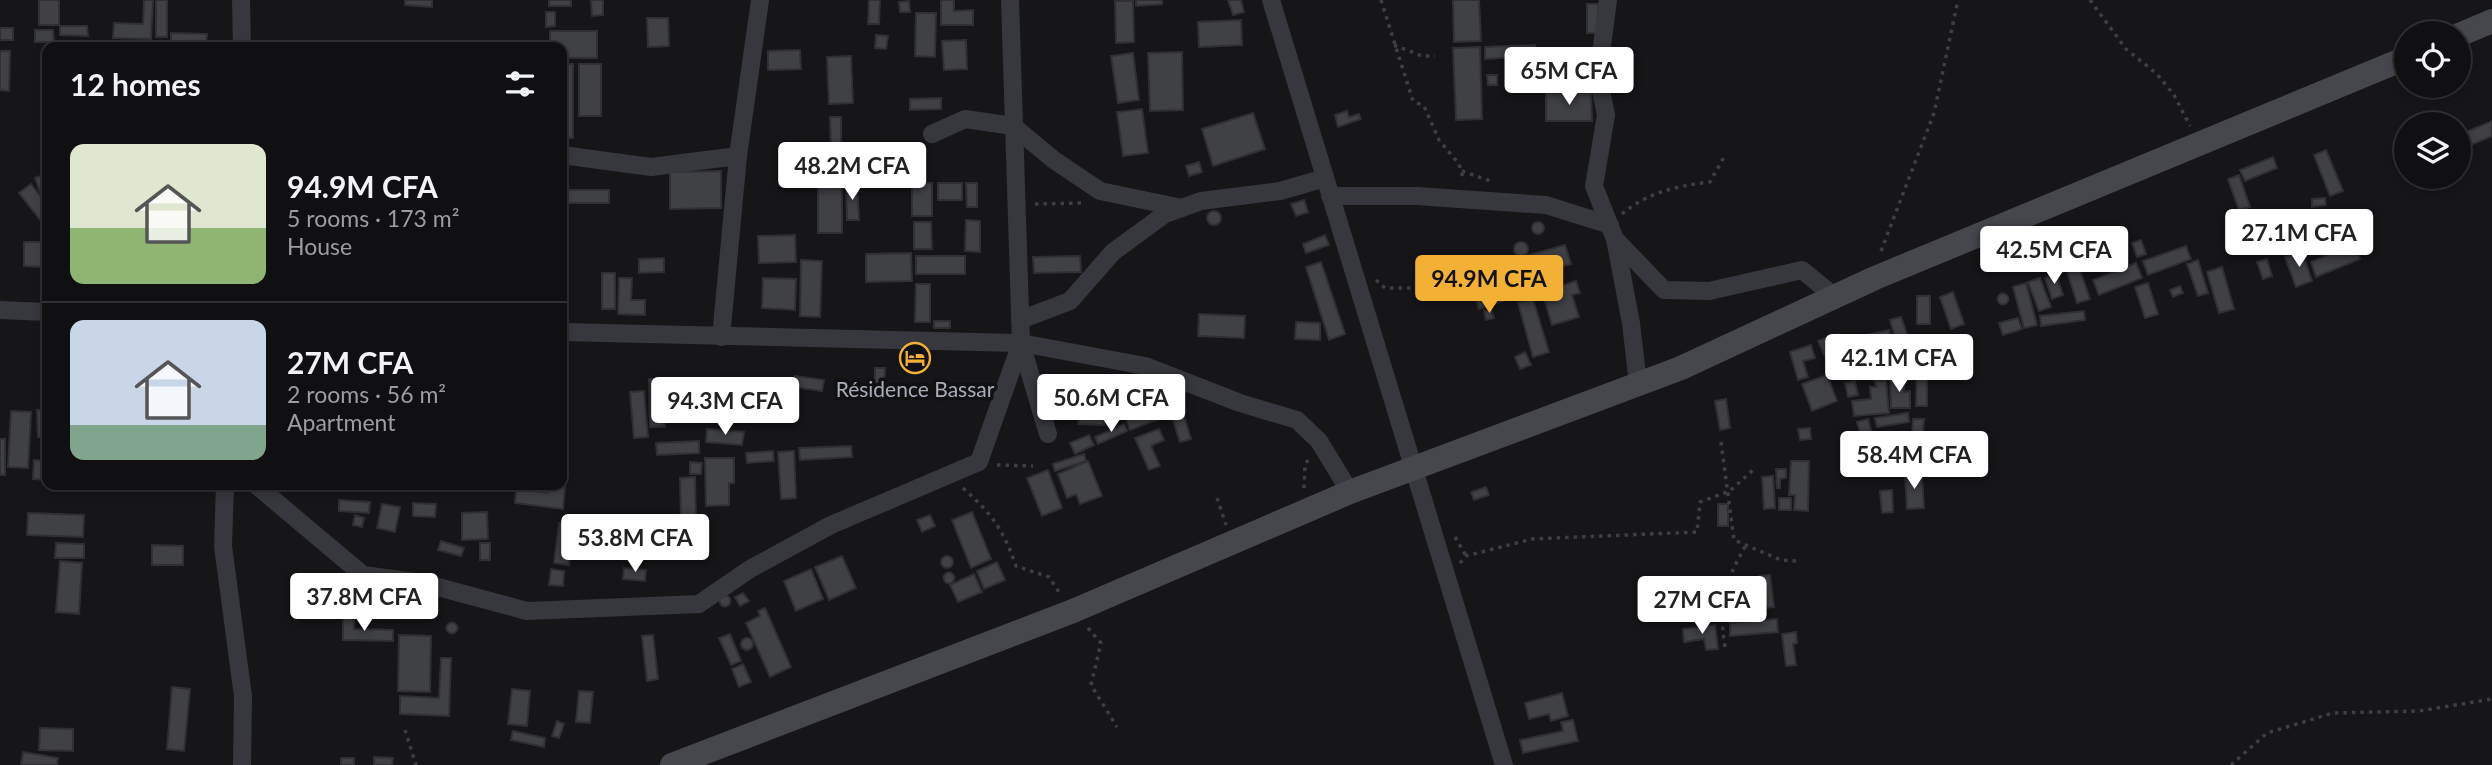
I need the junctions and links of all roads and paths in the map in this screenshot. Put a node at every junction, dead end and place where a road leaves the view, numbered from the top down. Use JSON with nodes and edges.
{"nodes":[{"id":1,"x":241,"y":0,"type":"edge"},
{"id":2,"x":760,"y":0,"type":"edge"},
{"id":3,"x":1010,"y":0,"type":"edge"},
{"id":4,"x":1271,"y":0,"type":"edge"},
{"id":5,"x":1381,"y":0,"type":"edge"},
{"id":6,"x":1608,"y":0,"type":"edge"},
{"id":7,"x":1958,"y":0,"type":"edge"},
{"id":8,"x":2090,"y":0,"type":"edge"},
{"id":9,"x":2492,"y":21,"type":"edge"},
{"id":10,"x":2471,"y":31,"type":"edge"},
{"id":11,"x":242,"y":42,"type":"edge"},
{"id":12,"x":1394,"y":44,"type":"junction"},
{"id":13,"x":1435,"y":56,"type":"dead end"},
{"id":14,"x":2394,"y":63,"type":"edge"},
{"id":15,"x":1013,"y":126,"type":"junction"},
{"id":16,"x":932,"y":134,"type":"dead end"},
{"id":17,"x":2199,"y":145,"type":"junction"},
{"id":18,"x":567,"y":156,"type":"edge"},
{"id":19,"x":738,"y":156,"type":"junction"},
{"id":20,"x":1724,"y":157,"type":"dead end"},
{"id":21,"x":1328,"y":187,"type":"junction"},
{"id":22,"x":1113,"y":194,"type":"junction"},
{"id":23,"x":1470,"y":200,"type":"junction"},
{"id":24,"x":1016,"y":204,"type":"junction"},
{"id":25,"x":1182,"y":208,"type":"junction"},
{"id":26,"x":1613,"y":232,"type":"junction"},
{"id":27,"x":1875,"y":278,"type":"junction"},
{"id":28,"x":1376,"y":279,"type":"dead end"},
{"id":29,"x":1834,"y":296,"type":"junction"},
{"id":30,"x":1466,"y":300,"type":"dead end"},
{"id":31,"x":0,"y":310,"type":"edge"},
{"id":32,"x":42,"y":312,"type":"edge"},
{"id":33,"x":1020,"y":320,"type":"junction"},
{"id":34,"x":567,"y":332,"type":"edge"},
{"id":35,"x":721,"y":337,"type":"junction"},
{"id":36,"x":1021,"y":344,"type":"junction"},
{"id":37,"x":1638,"y":384,"type":"junction"},
{"id":38,"x":1048,"y":434,"type":"dead end"},
{"id":39,"x":1319,"y":441,"type":"junction"},
{"id":40,"x":1721,"y":442,"type":"dead end"},
{"id":41,"x":979,"y":461,"type":"junction"},
{"id":42,"x":1033,"y":466,"type":"dead end"},
{"id":43,"x":1413,"y":468,"type":"junction"},
{"id":44,"x":1754,"y":470,"type":"dead end"},
{"id":45,"x":948,"y":475,"type":"junction"},
{"id":46,"x":225,"y":490,"type":"edge"},
{"id":47,"x":262,"y":490,"type":"edge"},
{"id":48,"x":1730,"y":491,"type":"junction"},
{"id":49,"x":1350,"y":492,"type":"junction"},
{"id":50,"x":1304,"y":512,"type":"junction"},
{"id":51,"x":1746,"y":545,"type":"junction"},
{"id":52,"x":1466,"y":556,"type":"dead end"},
{"id":53,"x":1798,"y":561,"type":"dead end"},
{"id":54,"x":1073,"y":611,"type":"junction"},
{"id":55,"x":1725,"y":647,"type":"dead end"},
{"id":56,"x":2492,"y":699,"type":"edge"},
{"id":57,"x":1117,"y":727,"type":"dead end"},
{"id":58,"x":405,"y":730,"type":"dead end"},
{"id":59,"x":242,"y":765,"type":"edge"},
{"id":60,"x":416,"y":765,"type":"edge"},
{"id":61,"x":672,"y":765,"type":"edge"},
{"id":62,"x":1504,"y":765,"type":"edge"},
{"id":63,"x":2231,"y":765,"type":"edge"}],
"edges":[{"from":1,"to":11,"type":"street"},
{"from":2,"to":19,"type":"street"},
{"from":3,"to":15,"type":"street"},
{"from":4,"to":21,"type":"street"},
{"from":5,"to":12,"type":"path"},
{"from":6,"to":26,"type":"street"},
{"from":7,"to":27,"type":"path"},
{"from":8,"to":17,"type":"path"},
{"from":9,"to":10,"type":"street"},
{"from":12,"to":13,"type":"path"},
{"from":12,"to":23,"type":"path"},
{"from":14,"to":17,"type":"street"},
{"from":15,"to":16,"type":"street"},
{"from":15,"to":22,"type":"street"},
{"from":15,"to":24,"type":"street"},
{"from":17,"to":27,"type":"street"},
{"from":18,"to":19,"type":"street"},
{"from":19,"to":35,"type":"street"},
{"from":20,"to":26,"type":"path"},
{"from":21,"to":23,"type":"street"},
{"from":21,"to":25,"type":"street"},
{"from":21,"to":43,"type":"street"},
{"from":22,"to":24,"type":"path"},
{"from":22,"to":25,"type":"street"},
{"from":23,"to":26,"type":"street"},
{"from":24,"to":33,"type":"street"},
{"from":25,"to":33,"type":"street"},
{"from":26,"to":29,"type":"street"},
{"from":26,"to":37,"type":"street"},
{"from":27,"to":29,"type":"street"},
{"from":28,"to":30,"type":"path"},
{"from":29,"to":37,"type":"street"},
{"from":31,"to":32,"type":"street"},
{"from":33,"to":36,"type":"street"},
{"from":34,"to":35,"type":"street"},
{"from":35,"to":36,"type":"street"},
{"from":36,"to":38,"type":"street"},
{"from":36,"to":39,"type":"street"},
{"from":36,"to":41,"type":"street"},
{"from":37,"to":43,"type":"street"},
{"from":39,"to":49,"type":"street"},
{"from":39,"to":50,"type":"path"},
{"from":40,"to":48,"type":"path"},
{"from":41,"to":42,"type":"path"},
{"from":41,"to":45,"type":"street"},
{"from":43,"to":49,"type":"street"},
{"from":43,"to":62,"type":"street"},
{"from":44,"to":48,"type":"path"},
{"from":45,"to":47,"type":"street"},
{"from":45,"to":54,"type":"path"},
{"from":46,"to":59,"type":"street"},
{"from":48,"to":51,"type":"path"},
{"from":48,"to":52,"type":"path"},
{"from":49,"to":50,"type":"street"},
{"from":50,"to":54,"type":"street"},
{"from":51,"to":53,"type":"path"},
{"from":51,"to":55,"type":"path"},
{"from":54,"to":57,"type":"path"},
{"from":54,"to":61,"type":"street"},
{"from":56,"to":63,"type":"path"},
{"from":58,"to":60,"type":"path"}]}
